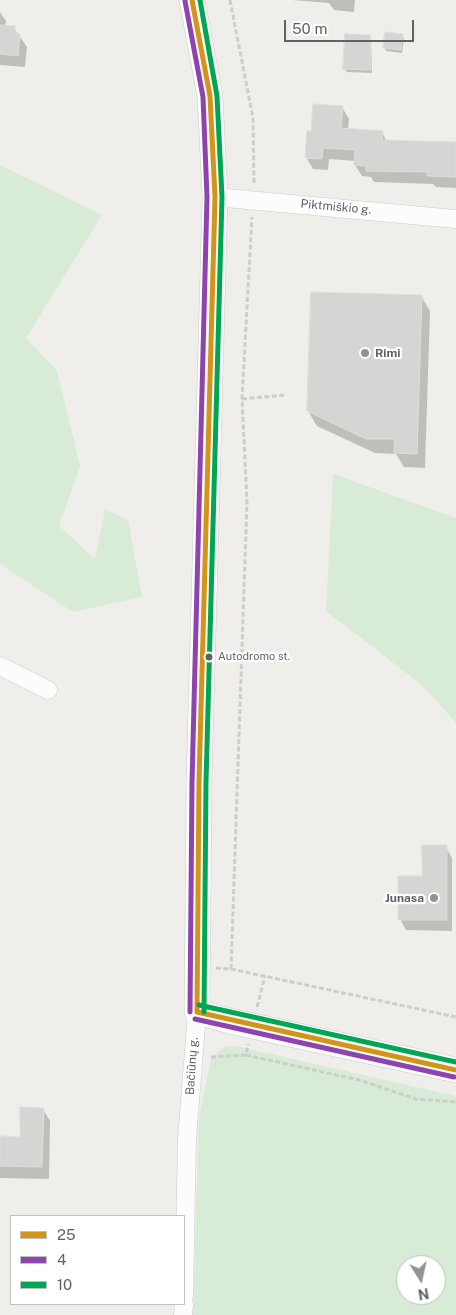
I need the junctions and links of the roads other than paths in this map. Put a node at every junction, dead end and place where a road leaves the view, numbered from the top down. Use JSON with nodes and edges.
{"nodes":[{"id":1,"x":192,"y":0,"type":"edge"},
{"id":2,"x":215,"y":197,"type":"junction"},
{"id":3,"x":456,"y":219,"type":"edge"},
{"id":4,"x":0,"y":666,"type":"edge"},
{"id":5,"x":48,"y":690,"type":"dead end"},
{"id":6,"x":196,"y":1012,"type":"junction"},
{"id":7,"x":456,"y":1070,"type":"edge"},
{"id":8,"x":185,"y":1243,"type":"edge"}],
"edges":[{"from":1,"to":2,"type":"main road","name":"Bačiūnų g."},
{"from":2,"to":3,"type":"street","name":"Piktmiškio g."},
{"from":2,"to":6,"type":"main road","name":"Bačiūnų g."},
{"from":4,"to":5,"type":"street"},
{"from":6,"to":7,"type":"main road"},
{"from":6,"to":8,"type":"street","name":"Bačiūnų g."}]}
